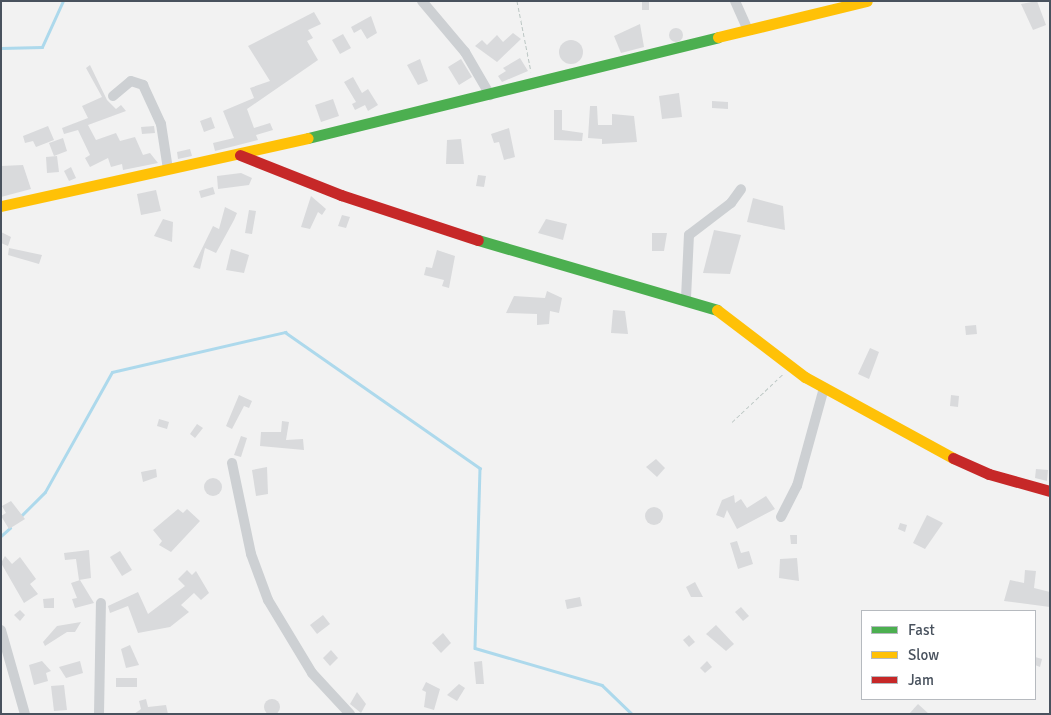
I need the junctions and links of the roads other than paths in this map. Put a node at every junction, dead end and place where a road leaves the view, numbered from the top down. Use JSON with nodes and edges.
{"nodes":[{"id":1,"x":422,"y":1,"type":"edge"},
{"id":2,"x":735,"y":1,"type":"edge"},
{"id":3,"x":867,"y":1,"type":"edge"},
{"id":4,"x":747,"y":28,"type":"junction"},
{"id":5,"x":490,"y":95,"type":"junction"},
{"id":6,"x":113,"y":96,"type":"dead end"},
{"id":7,"x":240,"y":155,"type":"junction"},
{"id":8,"x":168,"y":169,"type":"junction"},
{"id":9,"x":742,"y":189,"type":"dead end"},
{"id":10,"x":1,"y":206,"type":"edge"},
{"id":11,"x":686,"y":298,"type":"junction"},
{"id":12,"x":824,"y":388,"type":"junction"},
{"id":13,"x":232,"y":463,"type":"dead end"},
{"id":14,"x":1050,"y":491,"type":"edge"},
{"id":15,"x":781,"y":517,"type":"dead end"},
{"id":16,"x":101,"y":603,"type":"dead end"},
{"id":17,"x":1,"y":630,"type":"edge"},
{"id":18,"x":25,"y":714,"type":"edge"},
{"id":19,"x":99,"y":714,"type":"edge"},
{"id":20,"x":350,"y":714,"type":"edge"}],
"edges":[{"from":1,"to":5,"type":"street"},
{"from":2,"to":4,"type":"street"},
{"from":3,"to":4,"type":"street"},
{"from":4,"to":5,"type":"street"},
{"from":5,"to":7,"type":"street"},
{"from":6,"to":8,"type":"street"},
{"from":7,"to":8,"type":"street"},
{"from":7,"to":11,"type":"street"},
{"from":8,"to":10,"type":"street"},
{"from":9,"to":11,"type":"street"},
{"from":11,"to":12,"type":"street"},
{"from":12,"to":14,"type":"street"},
{"from":12,"to":15,"type":"street"},
{"from":13,"to":20,"type":"street"},
{"from":16,"to":19,"type":"street"},
{"from":17,"to":18,"type":"street"}]}
